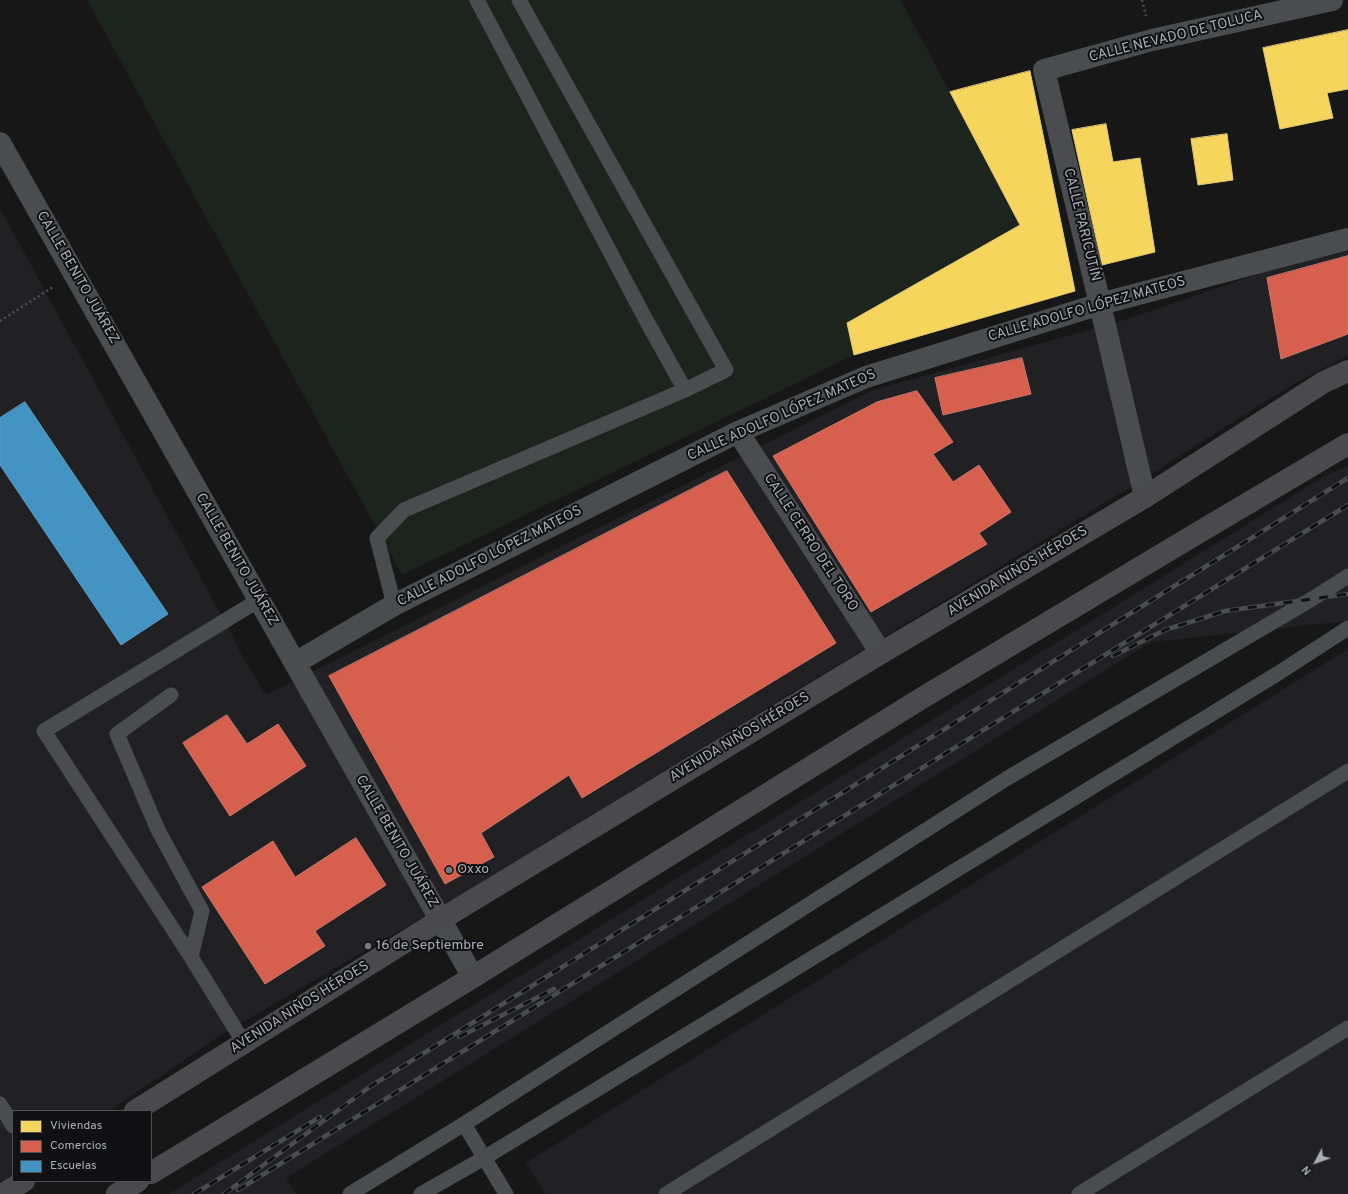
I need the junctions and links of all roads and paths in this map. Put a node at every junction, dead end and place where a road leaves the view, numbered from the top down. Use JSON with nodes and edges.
{"nodes":[{"id":1,"x":477,"y":0,"type":"edge"},
{"id":2,"x":519,"y":0,"type":"edge"},
{"id":3,"x":1332,"y":0,"type":"edge"},
{"id":4,"x":1044,"y":70,"type":"joint"},
{"id":5,"x":0,"y":143,"type":"edge"},
{"id":6,"x":1348,"y":239,"type":"edge"},
{"id":7,"x":74,"y":274,"type":"junction"},
{"id":8,"x":1100,"y":304,"type":"junction"},
{"id":9,"x":0,"y":322,"type":"edge"},
{"id":10,"x":1348,"y":371,"type":"edge"},
{"id":11,"x":685,"y":390,"type":"junction"},
{"id":12,"x":738,"y":432,"type":"junction"},
{"id":13,"x":1348,"y":444,"type":"edge"},
{"id":14,"x":1145,"y":497,"type":"junction"},
{"id":15,"x":1348,"y":576,"type":"edge"},
{"id":16,"x":259,"y":600,"type":"junction"},
{"id":17,"x":394,"y":605,"type":"junction"},
{"id":18,"x":1348,"y":628,"type":"edge"},
{"id":19,"x":881,"y":653,"type":"junction"},
{"id":20,"x":295,"y":663,"type":"junction"},
{"id":21,"x":171,"y":695,"type":"dead end"},
{"id":22,"x":1348,"y":771,"type":"edge"},
{"id":23,"x":440,"y":920,"type":"junction"},
{"id":24,"x":191,"y":957,"type":"junction"},
{"id":25,"x":473,"y":977,"type":"junction"},
{"id":26,"x":1348,"y":1028,"type":"edge"},
{"id":27,"x":244,"y":1043,"type":"junction"},
{"id":28,"x":0,"y":1104,"type":"edge"},
{"id":29,"x":137,"y":1110,"type":"edge"},
{"id":30,"x":12,"y":1124,"type":"edge"},
{"id":31,"x":464,"y":1124,"type":"junction"},
{"id":32,"x":484,"y":1158,"type":"junction"},
{"id":33,"x":152,"y":1172,"type":"edge"},
{"id":34,"x":22,"y":1182,"type":"edge"},
{"id":35,"x":136,"y":1182,"type":"edge"},
{"id":36,"x":370,"y":1189,"type":"edge"},
{"id":37,"x":3,"y":1194,"type":"edge"},
{"id":38,"x":117,"y":1194,"type":"edge"},
{"id":39,"x":350,"y":1194,"type":"edge"},
{"id":40,"x":421,"y":1194,"type":"edge"},
{"id":41,"x":506,"y":1194,"type":"edge"},
{"id":42,"x":666,"y":1194,"type":"edge"},
{"id":43,"x":1079,"y":1194,"type":"edge"}],
"edges":[{"from":1,"to":11,"type":"lane"},
{"from":2,"to":11,"type":"lane"},
{"from":3,"to":4,"type":"street","name":"CALLE NEVADO DE TOLUCA"},
{"from":4,"to":8,"type":"street","name":"CALLE PARICUTÍN"},
{"from":5,"to":7,"type":"street","name":"CALLE BENITO JUÁREZ"},
{"from":6,"to":8,"type":"street","name":"CALLE ADOLFO LÓPEZ MATEOS"},
{"from":7,"to":9,"type":"path"},
{"from":7,"to":16,"type":"street","name":"CALLE BENITO JUÁREZ"},
{"from":8,"to":12,"type":"street","name":"CALLE ADOLFO LÓPEZ MATEOS"},
{"from":8,"to":14,"type":"street","name":"CALLE PARICUTÍN"},
{"from":10,"to":14,"type":"main road","name":"AVENIDA NIÑOS HÉROES"},
{"from":11,"to":17,"type":"lane"},
{"from":12,"to":17,"type":"street","name":"CALLE ADOLFO LÓPEZ MATEOS"},
{"from":12,"to":19,"type":"street","name":"CALLE CERRO DEL TORO"},
{"from":13,"to":25,"type":"main road"},
{"from":14,"to":19,"type":"main road","name":"AVENIDA NIÑOS HÉROES"},
{"from":15,"to":31,"type":"lane"},
{"from":16,"to":20,"type":"street","name":"CALLE BENITO JUÁREZ"},
{"from":16,"to":24,"type":"lane"},
{"from":17,"to":20,"type":"street","name":"CALLE ADOLFO LÓPEZ MATEOS"},
{"from":18,"to":32,"type":"lane"},
{"from":19,"to":23,"type":"main road","name":"AVENIDA NIÑOS HÉROES"},
{"from":20,"to":23,"type":"street","name":"CALLE BENITO JUÁREZ"},
{"from":21,"to":24,"type":"lane"},
{"from":22,"to":42,"type":"lane"},
{"from":23,"to":25,"type":"street","name":"CALLE BENITO JUÁREZ"},
{"from":23,"to":27,"type":"main road","name":"AVENIDA NIÑOS HÉROES"},
{"from":24,"to":27,"type":"lane"},
{"from":25,"to":33,"type":"main road"},
{"from":26,"to":43,"type":"lane"},
{"from":27,"to":29,"type":"main road","name":"AVENIDA NIÑOS HÉROES"},
{"from":28,"to":30,"type":"lane"},
{"from":31,"to":32,"type":"lane"},
{"from":31,"to":36,"type":"lane"},
{"from":32,"to":40,"type":"lane"},
{"from":32,"to":41,"type":"lane"},
{"from":34,"to":37,"type":"main road"},
{"from":35,"to":38,"type":"main road"},
{"from":36,"to":39,"type":"lane"}]}
